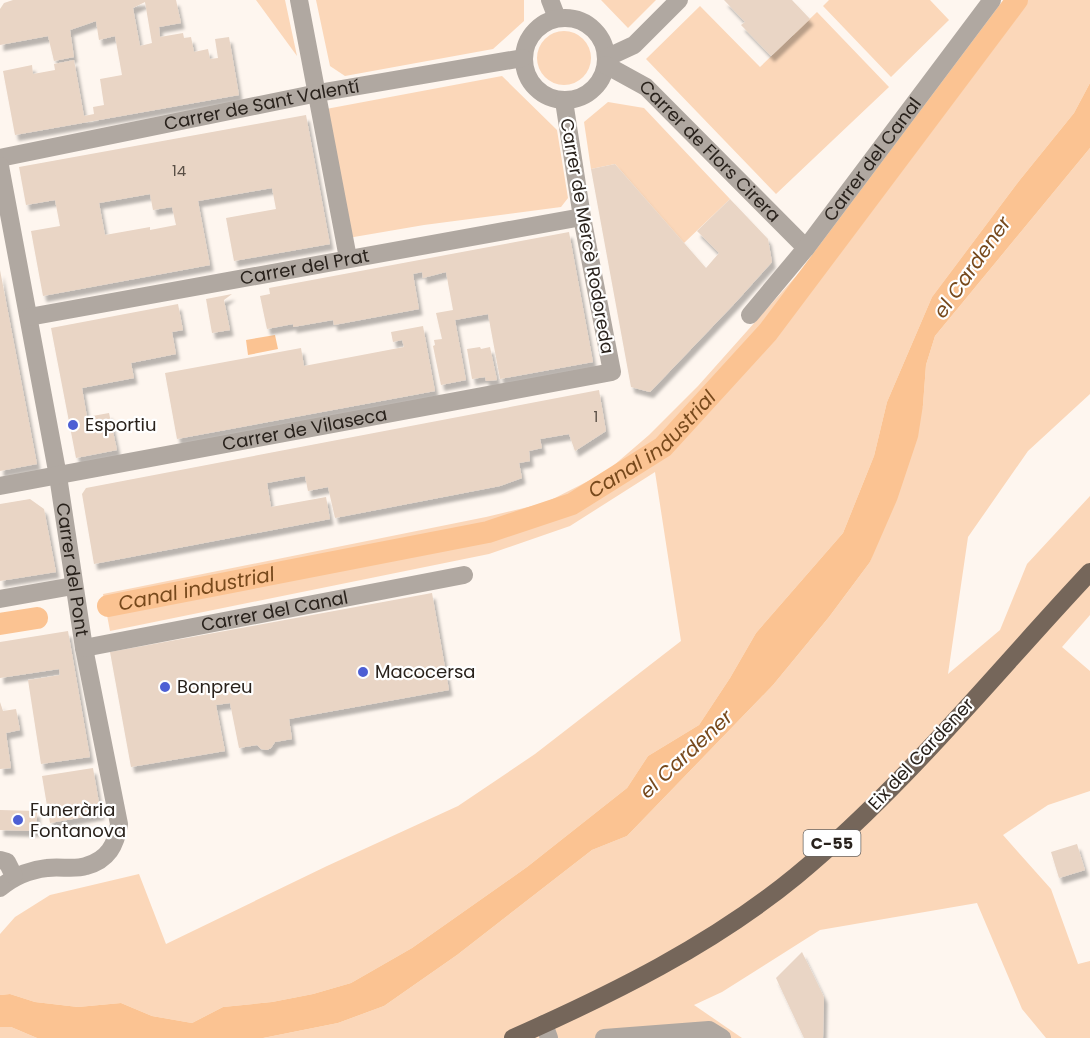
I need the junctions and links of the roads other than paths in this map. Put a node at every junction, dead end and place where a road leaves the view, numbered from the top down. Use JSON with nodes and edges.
{"nodes":[{"id":1,"x":299,"y":0,"type":"edge"},
{"id":2,"x":550,"y":0,"type":"edge"},
{"id":3,"x":679,"y":0,"type":"edge"},
{"id":4,"x":992,"y":0,"type":"edge"},
{"id":5,"x":557,"y":18,"type":"junction"},
{"id":6,"x":523,"y":58,"type":"junction"},
{"id":7,"x":606,"y":62,"type":"junction"},
{"id":8,"x":318,"y":93,"type":"junction"},
{"id":9,"x":564,"y":101,"type":"junction"},
{"id":10,"x":0,"y":158,"type":"edge"},
{"id":11,"x":0,"y":166,"type":"edge"},
{"id":12,"x":582,"y":217,"type":"junction"},
{"id":13,"x":806,"y":248,"type":"junction"},
{"id":14,"x":348,"y":258,"type":"junction"},
{"id":15,"x":750,"y":315,"type":"dead end"},
{"id":16,"x":29,"y":317,"type":"junction"},
{"id":17,"x":612,"y":372,"type":"joint"},
{"id":18,"x":58,"y":476,"type":"junction"},
{"id":19,"x":0,"y":486,"type":"edge"},
{"id":20,"x":1090,"y":572,"type":"edge"},
{"id":21,"x":464,"y":575,"type":"dead end"},
{"id":22,"x":74,"y":586,"type":"junction"},
{"id":23,"x":0,"y":599,"type":"edge"},
{"id":24,"x":84,"y":648,"type":"junction"},
{"id":25,"x":0,"y":860,"type":"edge"},
{"id":26,"x":7,"y":882,"type":"edge"},
{"id":27,"x":546,"y":1031,"type":"edge"},
{"id":28,"x":513,"y":1038,"type":"edge"},
{"id":29,"x":604,"y":1038,"type":"edge"},
{"id":30,"x":722,"y":1038,"type":"edge"}],
"edges":[{"from":1,"to":8,"type":"street"},
{"from":2,"to":5,"type":"street"},
{"from":3,"to":7,"type":"street"},
{"from":4,"to":13,"type":"street","name":"Carrer del Canal"},
{"from":5,"to":6,"type":"street"},
{"from":5,"to":7,"type":"street"},
{"from":6,"to":8,"type":"street","name":"Carrer de Sant Valentí"},
{"from":6,"to":9,"type":"street"},
{"from":7,"to":9,"type":"street"},
{"from":7,"to":13,"type":"street","name":"Carrer de Flors Cirera"},
{"from":8,"to":10,"type":"street","name":"Carrer de Sant Valentí"},
{"from":8,"to":14,"type":"street"},
{"from":9,"to":12,"type":"street","name":"Carrer de Mercè Rodoreda"},
{"from":11,"to":16,"type":"street","name":"Carrer del Pont"},
{"from":12,"to":14,"type":"street","name":"Carrer del Prat"},
{"from":12,"to":17,"type":"street","name":"Carrer de Mercè Rodoreda"},
{"from":13,"to":15,"type":"street","name":"Carrer del Canal"},
{"from":14,"to":16,"type":"street","name":"Carrer del Prat"},
{"from":16,"to":18,"type":"street","name":"Carrer del Pont"},
{"from":17,"to":18,"type":"street","name":"Carrer de Vilaseca"},
{"from":18,"to":19,"type":"street","name":"Carrer de Vilaseca"},
{"from":18,"to":22,"type":"street","name":"Carrer del Pont"},
{"from":20,"to":27,"type":"main road","name":"Eix del Cardener","number":"C-55"},
{"from":21,"to":24,"type":"street","name":"Carrer del Canal"},
{"from":22,"to":23,"type":"street"},
{"from":22,"to":24,"type":"street","name":"Carrer del Pont"},
{"from":24,"to":26,"type":"street","name":"Carrer del Pont"},
{"from":25,"to":26,"type":"street"},
{"from":27,"to":28,"type":"main road","name":"Eix del Cardener","number":"C-55"},
{"from":29,"to":30,"type":"street"}]}
